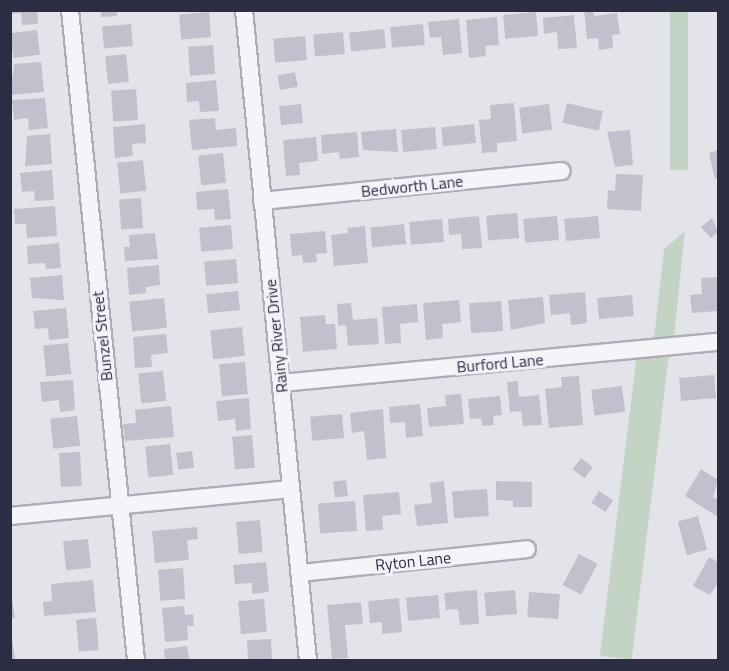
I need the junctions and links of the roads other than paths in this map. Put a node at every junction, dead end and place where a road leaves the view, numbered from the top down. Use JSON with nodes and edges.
{"nodes":[{"id":1,"x":70,"y":10,"type":"edge"},
{"id":2,"x":244,"y":10,"type":"edge"},
{"id":3,"x":562,"y":171,"type":"dead end"},
{"id":4,"x":262,"y":201,"type":"junction"},
{"id":5,"x":718,"y":342,"type":"edge"},
{"id":6,"x":281,"y":383,"type":"junction"},
{"id":7,"x":291,"y":489,"type":"junction"},
{"id":8,"x":118,"y":506,"type":"junction"},
{"id":9,"x":10,"y":516,"type":"edge"},
{"id":10,"x":526,"y":549,"type":"dead end"},
{"id":11,"x":300,"y":573,"type":"junction"},
{"id":12,"x":136,"y":660,"type":"edge"},
{"id":13,"x":308,"y":660,"type":"edge"}],
"edges":[{"from":1,"to":8,"type":"street","name":"Bunzel Street"},
{"from":2,"to":4,"type":"street","name":"Rainy River Drive"},
{"from":3,"to":4,"type":"street","name":"Bedworth Lane"},
{"from":4,"to":6,"type":"street","name":"Rainy River Drive"},
{"from":5,"to":6,"type":"street","name":"Burford Lane"},
{"from":6,"to":7,"type":"street","name":"Rainy River Drive"},
{"from":7,"to":8,"type":"street"},
{"from":7,"to":11,"type":"street","name":"Rainy River Drive"},
{"from":8,"to":9,"type":"street"},
{"from":8,"to":12,"type":"street","name":"Bunzel Street"},
{"from":10,"to":11,"type":"street","name":"Ryton Lane"},
{"from":11,"to":13,"type":"street","name":"Rainy River Drive"}]}
